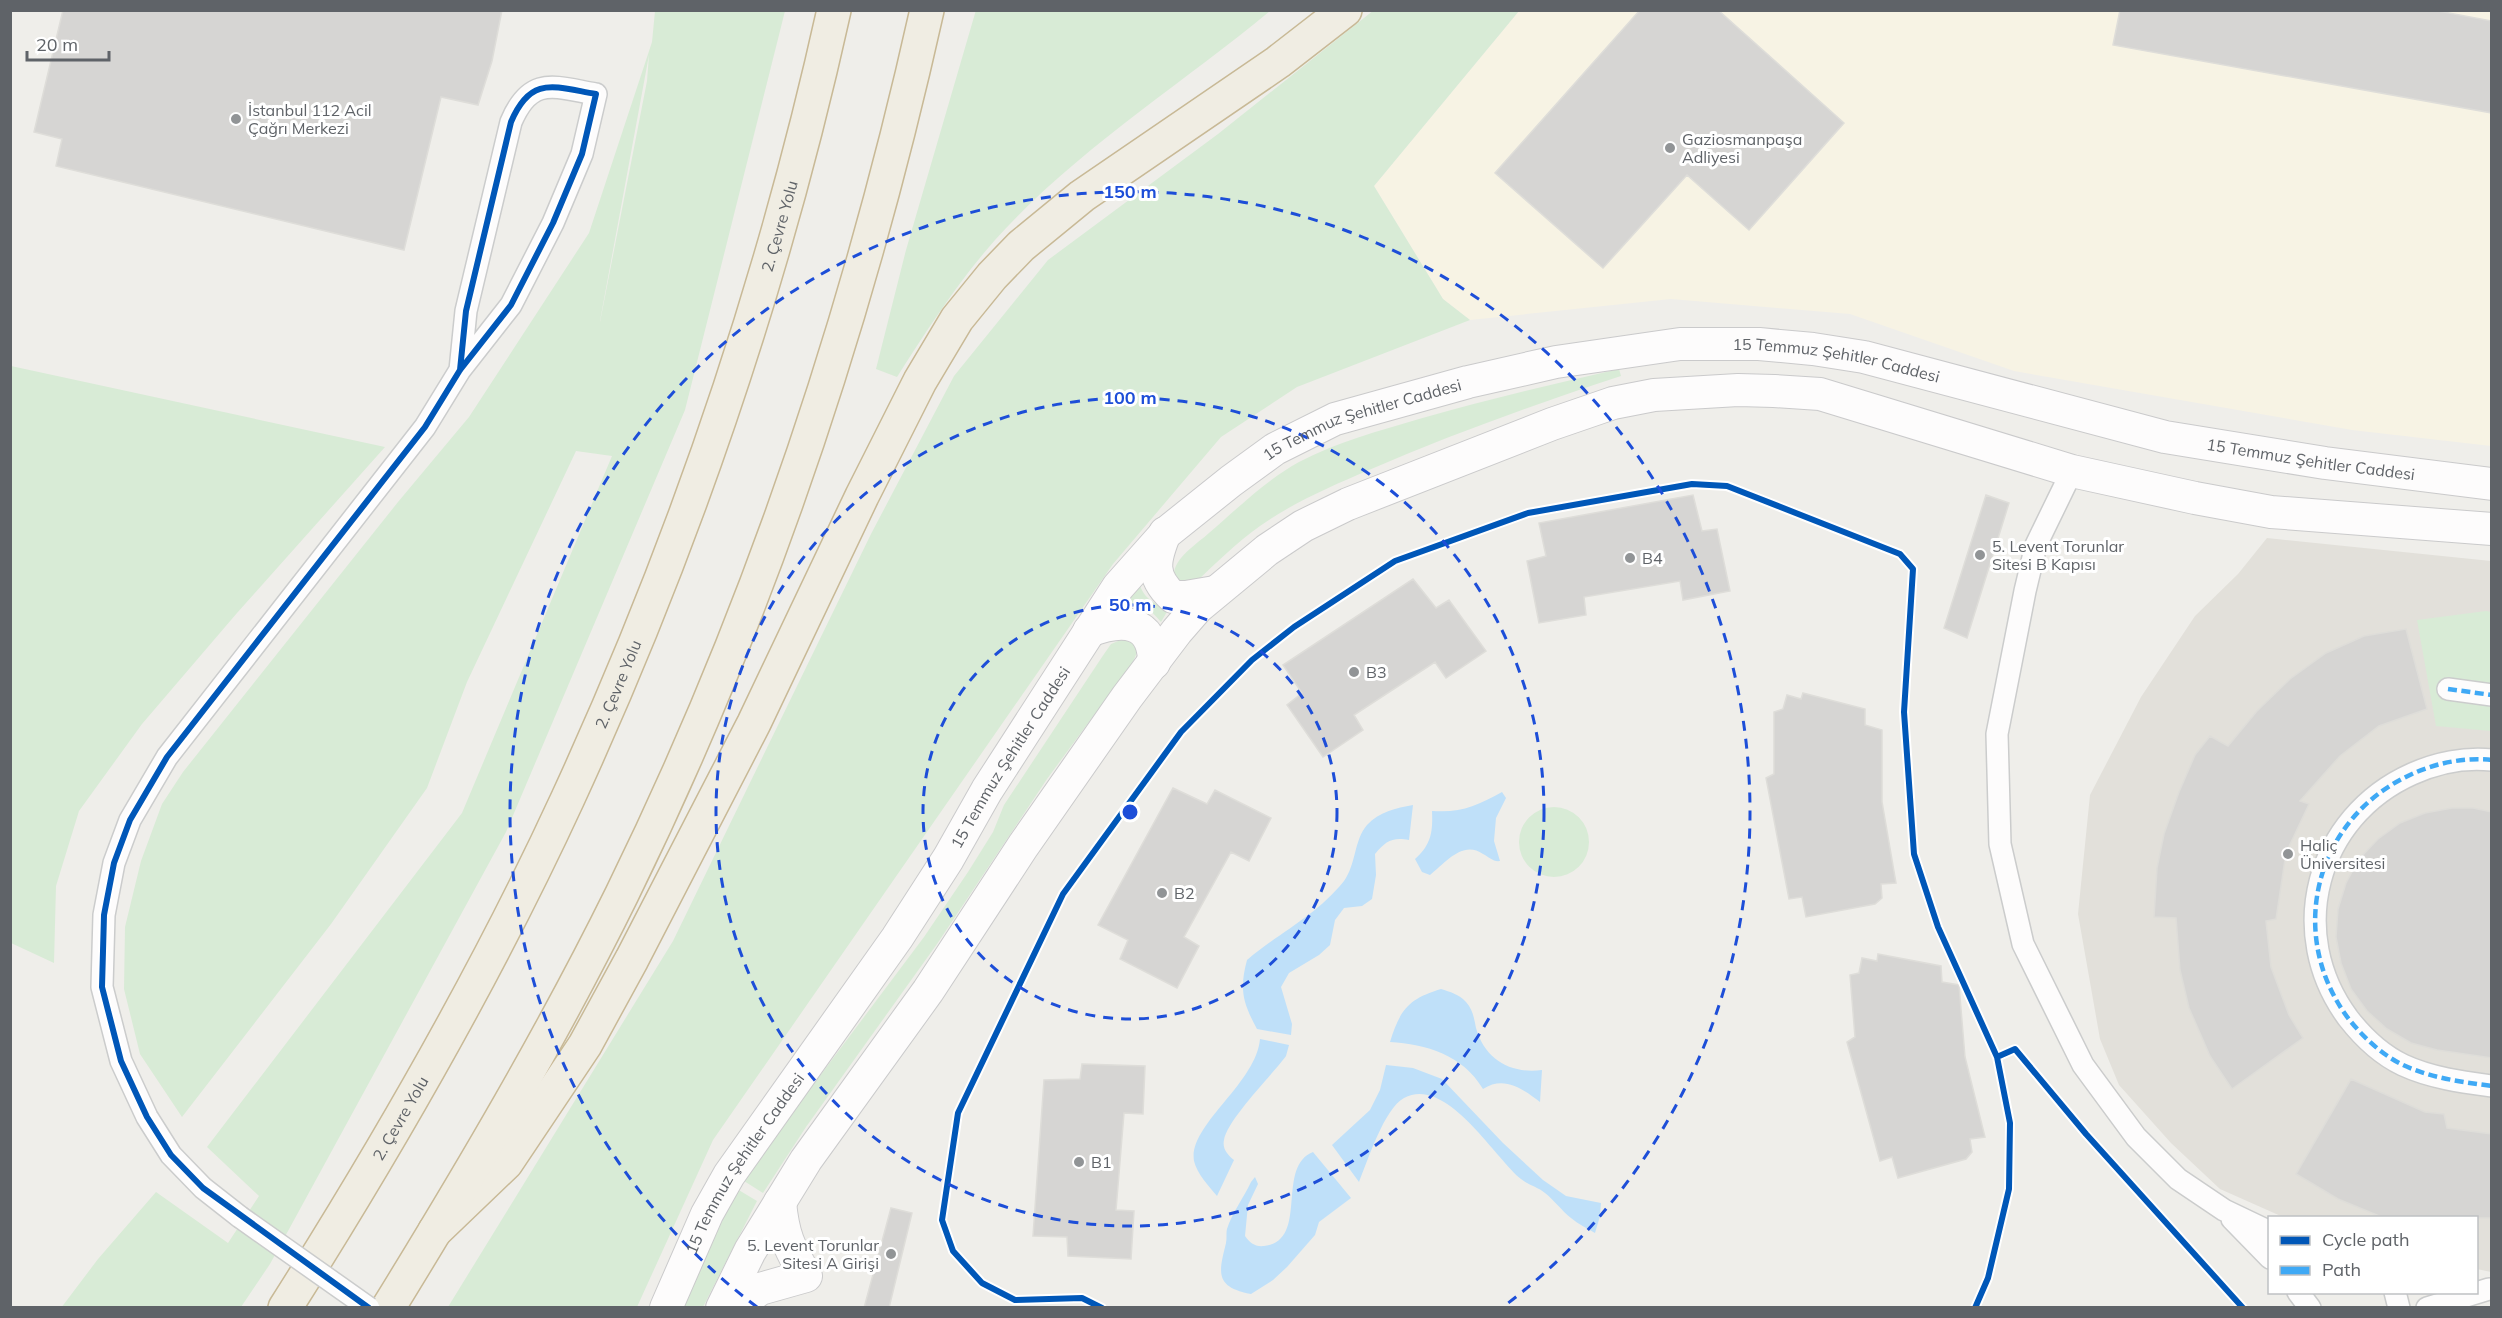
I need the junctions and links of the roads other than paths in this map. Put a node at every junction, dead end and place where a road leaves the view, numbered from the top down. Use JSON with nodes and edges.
{"nodes":[{"id":1,"x":824,"y":10,"type":"edge"},
{"id":2,"x":834,"y":10,"type":"edge"},
{"id":3,"x":927,"y":10,"type":"edge"},
{"id":4,"x":1345,"y":10,"type":"edge"},
{"id":5,"x":822,"y":68,"type":"junction"},
{"id":6,"x":460,"y":370,"type":"junction"},
{"id":7,"x":2072,"y":471,"type":"junction"},
{"id":8,"x":2492,"y":484,"type":"edge"},
{"id":9,"x":2492,"y":529,"type":"edge"},
{"id":10,"x":1166,"y":533,"type":"junction"},
{"id":11,"x":1215,"y":592,"type":"junction"},
{"id":12,"x":1089,"y":631,"type":"junction"},
{"id":13,"x":1154,"y":663,"type":"junction"},
{"id":14,"x":2448,"y":690,"type":"dead end"},
{"id":15,"x":2492,"y":695,"type":"edge"},
{"id":16,"x":2492,"y":760,"type":"edge"},
{"id":17,"x":2492,"y":1086,"type":"edge"},
{"id":18,"x":780,"y":1202,"type":"junction"},
{"id":19,"x":2224,"y":1210,"type":"junction"},
{"id":20,"x":435,"y":1231,"type":"junction"},
{"id":21,"x":2268,"y":1231,"type":"edge"},
{"id":22,"x":2268,"y":1256,"type":"edge"},
{"id":23,"x":2299,"y":1294,"type":"edge"},
{"id":24,"x":2470,"y":1294,"type":"edge"},
{"id":25,"x":285,"y":1308,"type":"edge"},
{"id":26,"x":369,"y":1308,"type":"edge"},
{"id":27,"x":388,"y":1308,"type":"edge"},
{"id":28,"x":666,"y":1308,"type":"edge"},
{"id":29,"x":722,"y":1308,"type":"edge"},
{"id":30,"x":735,"y":1308,"type":"edge"},
{"id":31,"x":2310,"y":1308,"type":"edge"},
{"id":32,"x":2427,"y":1308,"type":"edge"}],
"edges":[{"from":1,"to":5,"type":"highway"},
{"from":2,"to":5,"type":"highway","name":"2. Çevre Yolu"},
{"from":3,"to":20,"type":"highway"},
{"from":4,"to":20,"type":"highway"},
{"from":5,"to":25,"type":"highway","name":"2. Çevre Yolu"},
{"from":6,"to":6,"type":"street"},
{"from":6,"to":26,"type":"street","bridge":true},
{"from":7,"to":9,"type":"main road"},
{"from":7,"to":11,"type":"main road"},
{"from":7,"to":19,"type":"street"},
{"from":8,"to":10,"type":"main road","name":"15 Temmuz Şehitler Caddesi"},
{"from":10,"to":11,"type":"main road"},
{"from":10,"to":12,"type":"main road","name":"15 Temmuz Şehitler Caddesi"},
{"from":11,"to":13,"type":"main road"},
{"from":12,"to":13,"type":"main road"},
{"from":12,"to":28,"type":"main road","name":"15 Temmuz Şehitler Caddesi"},
{"from":13,"to":18,"type":"main road"},
{"from":14,"to":15,"type":"street"},
{"from":16,"to":17,"type":"street"},
{"from":18,"to":29,"type":"main road"},
{"from":18,"to":30,"type":"main road"},
{"from":19,"to":21,"type":"street"},
{"from":19,"to":22,"type":"street"},
{"from":20,"to":27,"type":"highway"},
{"from":23,"to":31,"type":"street"},
{"from":24,"to":32,"type":"street"}]}
